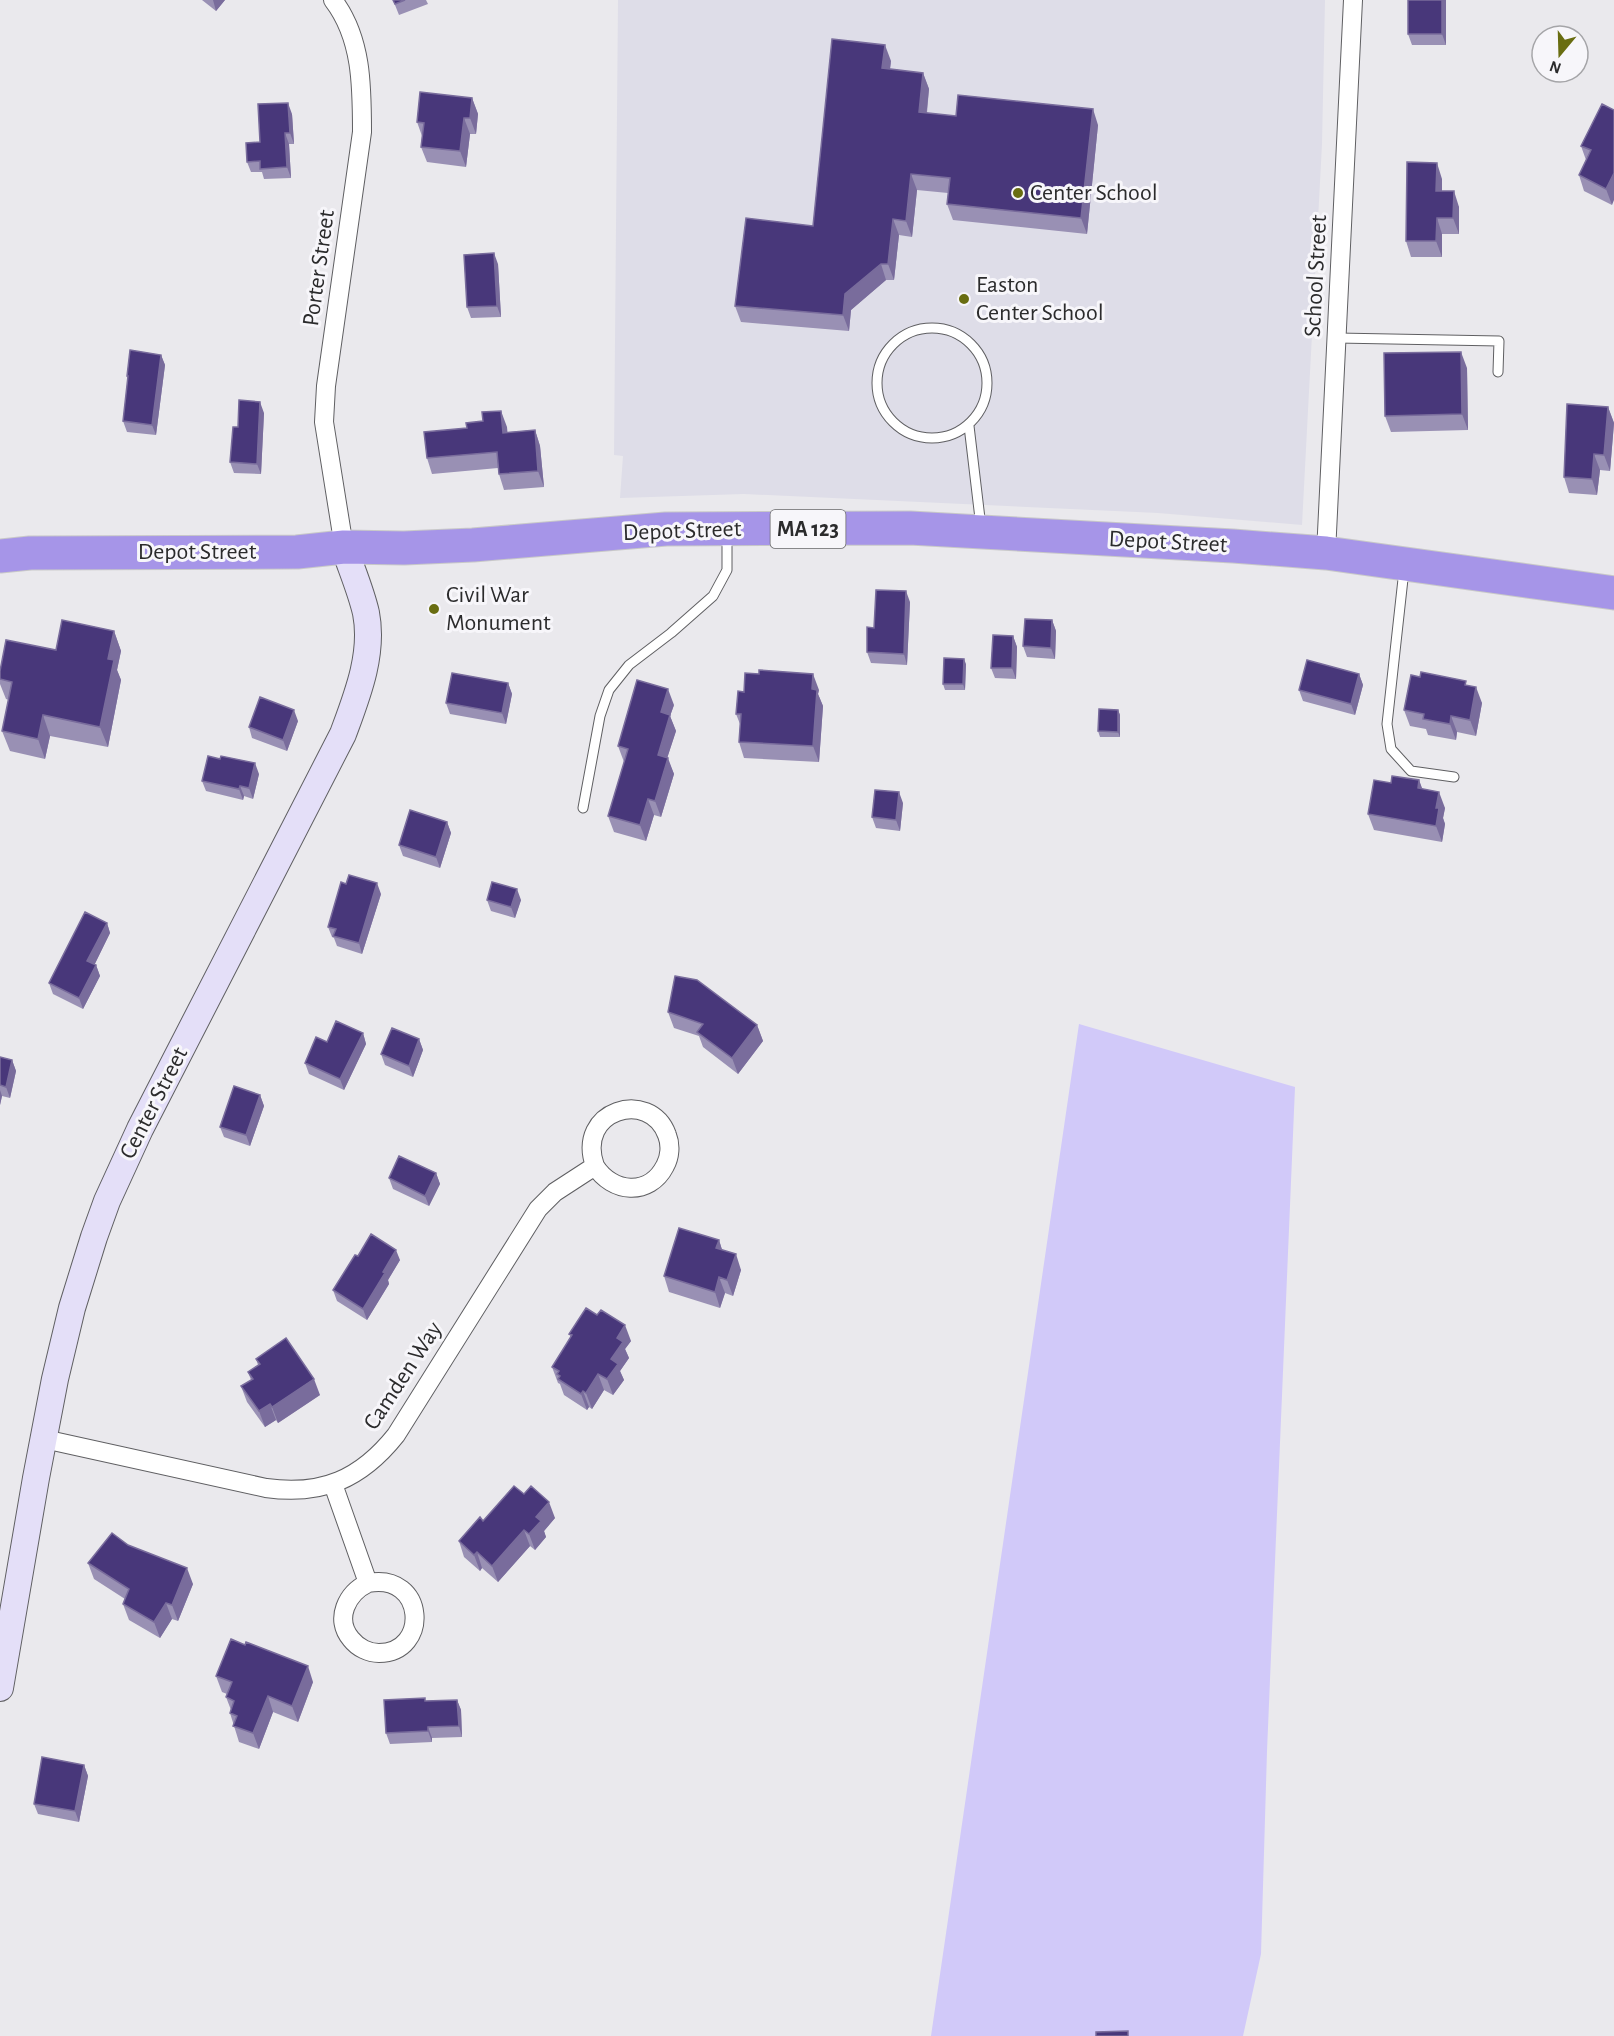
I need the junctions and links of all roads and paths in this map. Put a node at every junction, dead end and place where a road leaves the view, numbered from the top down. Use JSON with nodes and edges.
{"nodes":[{"id":1,"x":333,"y":0,"type":"edge"},
{"id":2,"x":1353,"y":0,"type":"edge"},
{"id":3,"x":1337,"y":338,"type":"junction"},
{"id":4,"x":1498,"y":372,"type":"dead end"},
{"id":5,"x":969,"y":426,"type":"junction"},
{"id":6,"x":727,"y":529,"type":"junction"},
{"id":7,"x":982,"y":532,"type":"junction"},
{"id":8,"x":344,"y":547,"type":"junction"},
{"id":9,"x":1326,"y":553,"type":"junction"},
{"id":10,"x":0,"y":556,"type":"edge"},
{"id":11,"x":1405,"y":565,"type":"junction"},
{"id":12,"x":1614,"y":593,"type":"edge"},
{"id":13,"x":1454,"y":777,"type":"dead end"},
{"id":14,"x":583,"y":808,"type":"dead end"},
{"id":15,"x":595,"y":1166,"type":"junction"},
{"id":16,"x":44,"y":1439,"type":"junction"},
{"id":17,"x":333,"y":1484,"type":"junction"},
{"id":18,"x":368,"y":1583,"type":"dead end"},
{"id":19,"x":0,"y":1688,"type":"edge"}],
"edges":[{"from":1,"to":8,"type":"street","name":"Porter Street"},
{"from":2,"to":3,"type":"street","name":"School Street"},
{"from":3,"to":4,"type":"lane"},
{"from":3,"to":9,"type":"street","name":"School Street"},
{"from":5,"to":5,"type":"lane"},
{"from":5,"to":7,"type":"lane"},
{"from":6,"to":7,"type":"highway","name":"Depot Street","number":"MA 123"},
{"from":6,"to":8,"type":"highway","name":"Depot Street","number":"MA 123"},
{"from":6,"to":14,"type":"lane"},
{"from":7,"to":9,"type":"highway","name":"Depot Street","number":"MA 123"},
{"from":8,"to":10,"type":"highway","name":"Depot Street","number":"MA 123"},
{"from":8,"to":16,"type":"main road","name":"Center Street"},
{"from":9,"to":11,"type":"highway","name":"Depot Street","number":"MA 123"},
{"from":11,"to":12,"type":"highway","name":"Depot Street","number":"MA 123"},
{"from":11,"to":13,"type":"lane"},
{"from":15,"to":15,"type":"street"},
{"from":15,"to":17,"type":"street","name":"Camden Way"},
{"from":16,"to":17,"type":"street","name":"Camden Way"},
{"from":16,"to":19,"type":"main road","name":"Center Street"},
{"from":17,"to":18,"type":"street"}]}
